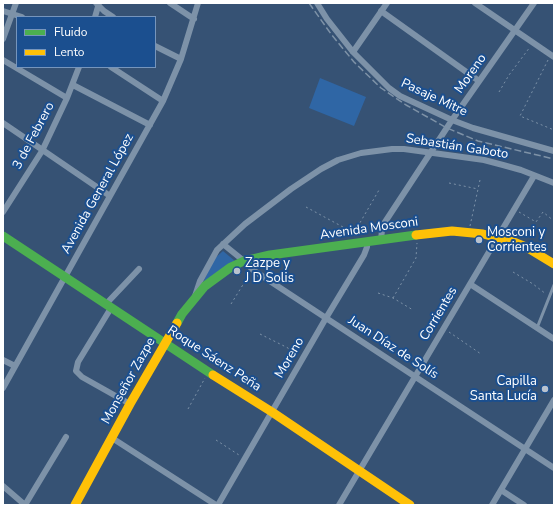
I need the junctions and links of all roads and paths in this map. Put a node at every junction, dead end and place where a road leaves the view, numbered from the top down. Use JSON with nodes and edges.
{"nodes":[{"id":1,"x":16,"y":3,"type":"edge"},
{"id":2,"x":170,"y":3,"type":"edge"},
{"id":3,"x":198,"y":3,"type":"edge"},
{"id":4,"x":387,"y":3,"type":"edge"},
{"id":5,"x":475,"y":3,"type":"edge"},
{"id":6,"x":534,"y":3,"type":"edge"},
{"id":7,"x":98,"y":4,"type":"edge"},
{"id":8,"x":318,"y":4,"type":"edge"},
{"id":9,"x":3,"y":11,"type":"edge"},
{"id":10,"x":381,"y":11,"type":"junction"},
{"id":11,"x":13,"y":14,"type":"junction"},
{"id":12,"x":19,"y":16,"type":"edge"},
{"id":13,"x":95,"y":16,"type":"edge"},
{"id":14,"x":112,"y":16,"type":"edge"},
{"id":15,"x":194,"y":19,"type":"junction"},
{"id":16,"x":516,"y":30,"type":"junction"},
{"id":17,"x":3,"y":39,"type":"edge"},
{"id":18,"x":533,"y":42,"type":"junction"},
{"id":19,"x":156,"y":46,"type":"edge"},
{"id":20,"x":353,"y":52,"type":"junction"},
{"id":21,"x":552,"y":56,"type":"edge"},
{"id":22,"x":181,"y":59,"type":"junction"},
{"id":23,"x":3,"y":60,"type":"edge"},
{"id":24,"x":16,"y":68,"type":"edge"},
{"id":25,"x":16,"y":68,"type":"edge"},
{"id":26,"x":79,"y":68,"type":"edge"},
{"id":27,"x":113,"y":68,"type":"edge"},
{"id":28,"x":479,"y":81,"type":"junction"},
{"id":29,"x":73,"y":85,"type":"junction"},
{"id":30,"x":499,"y":92,"type":"dead end"},
{"id":31,"x":67,"y":98,"type":"junction"},
{"id":32,"x":163,"y":101,"type":"junction"},
{"id":33,"x":452,"y":120,"type":"junction"},
{"id":34,"x":3,"y":123,"type":"edge"},
{"id":35,"x":150,"y":125,"type":"junction"},
{"id":36,"x":554,"y":130,"type":"edge"},
{"id":37,"x":553,"y":148,"type":"edge"},
{"id":38,"x":42,"y":150,"type":"junction"},
{"id":39,"x":430,"y":153,"type":"junction"},
{"id":40,"x":534,"y":176,"type":"junction"},
{"id":41,"x":480,"y":180,"type":"dead end"},
{"id":42,"x":449,"y":183,"type":"dead end"},
{"id":43,"x":554,"y":183,"type":"edge"},
{"id":44,"x":291,"y":189,"type":"joint"},
{"id":45,"x":478,"y":189,"type":"junction"},
{"id":46,"x":379,"y":190,"type":"dead end"},
{"id":47,"x":110,"y":196,"type":"junction"},
{"id":48,"x":306,"y":206,"type":"dead end"},
{"id":49,"x":513,"y":209,"type":"junction"},
{"id":50,"x":3,"y":212,"type":"edge"},
{"id":51,"x":554,"y":221,"type":"edge"},
{"id":52,"x":469,"y":232,"type":"junction"},
{"id":53,"x":354,"y":233,"type":"junction"},
{"id":54,"x":418,"y":235,"type":"junction"},
{"id":55,"x":3,"y":236,"type":"edge"},
{"id":56,"x":498,"y":237,"type":"junction"},
{"id":57,"x":381,"y":240,"type":"junction"},
{"id":58,"x":367,"y":242,"type":"junction"},
{"id":59,"x":223,"y":244,"type":"junction"},
{"id":60,"x":353,"y":244,"type":"junction"},
{"id":61,"x":244,"y":261,"type":"junction"},
{"id":62,"x":554,"y":264,"type":"edge"},
{"id":63,"x":139,"y":269,"type":"dead end"},
{"id":64,"x":253,"y":270,"type":"junction"},
{"id":65,"x":513,"y":272,"type":"dead end"},
{"id":66,"x":65,"y":276,"type":"junction"},
{"id":67,"x":470,"y":284,"type":"junction"},
{"id":68,"x":554,"y":285,"type":"edge"},
{"id":69,"x":378,"y":293,"type":"dead end"},
{"id":70,"x":550,"y":297,"type":"junction"},
{"id":71,"x":194,"y":298,"type":"junction"},
{"id":72,"x":393,"y":298,"type":"junction"},
{"id":73,"x":231,"y":304,"type":"dead end"},
{"id":74,"x":108,"y":306,"type":"junction"},
{"id":75,"x":413,"y":310,"type":"dead end"},
{"id":76,"x":326,"y":318,"type":"junction"},
{"id":77,"x":443,"y":328,"type":"junction"},
{"id":78,"x":537,"y":328,"type":"junction"},
{"id":79,"x":260,"y":334,"type":"dead end"},
{"id":80,"x":554,"y":339,"type":"edge"},
{"id":81,"x":165,"y":343,"type":"junction"},
{"id":82,"x":481,"y":354,"type":"dead end"},
{"id":83,"x":303,"y":357,"type":"junction"},
{"id":84,"x":3,"y":360,"type":"edge"},
{"id":85,"x":15,"y":366,"type":"junction"},
{"id":86,"x":209,"y":372,"type":"junction"},
{"id":87,"x":415,"y":375,"type":"junction"},
{"id":88,"x":3,"y":388,"type":"edge"},
{"id":89,"x":554,"y":400,"type":"edge"},
{"id":90,"x":130,"y":404,"type":"junction"},
{"id":91,"x":188,"y":409,"type":"dead end"},
{"id":92,"x":552,"y":409,"type":"edge"},
{"id":93,"x":272,"y":412,"type":"junction"},
{"id":94,"x":66,"y":437,"type":"dead end"},
{"id":95,"x":112,"y":438,"type":"junction"},
{"id":96,"x":216,"y":440,"type":"dead end"},
{"id":97,"x":526,"y":449,"type":"junction"},
{"id":98,"x":245,"y":458,"type":"junction"},
{"id":99,"x":554,"y":468,"type":"edge"},
{"id":100,"x":359,"y":471,"type":"junction"},
{"id":101,"x":3,"y":486,"type":"edge"},
{"id":102,"x":501,"y":490,"type":"junction"},
{"id":103,"x":25,"y":505,"type":"edge"},
{"id":104,"x":75,"y":505,"type":"edge"},
{"id":105,"x":217,"y":505,"type":"edge"},
{"id":106,"x":339,"y":505,"type":"edge"},
{"id":107,"x":410,"y":505,"type":"edge"},
{"id":108,"x":492,"y":505,"type":"edge"},
{"id":109,"x":524,"y":505,"type":"edge"}],
"edges":[{"from":1,"to":11,"type":"street"},
{"from":2,"to":15,"type":"street"},
{"from":3,"to":15,"type":"street","name":"Avenida General López"},
{"from":4,"to":10,"type":"street"},
{"from":5,"to":16,"type":"street"},
{"from":6,"to":16,"type":"street","name":"Moreno"},
{"from":7,"to":13,"type":"street"},
{"from":7,"to":14,"type":"street"},
{"from":8,"to":20,"type":"street","name":"Pasaje Mitre"},
{"from":9,"to":11,"type":"street"},
{"from":10,"to":20,"type":"street"},
{"from":10,"to":28,"type":"street"},
{"from":11,"to":12,"type":"street"},
{"from":11,"to":17,"type":"street"},
{"from":15,"to":22,"type":"street","name":"Avenida General López"},
{"from":16,"to":18,"type":"street"},
{"from":16,"to":28,"type":"street","name":"Moreno"},
{"from":18,"to":21,"type":"street"},
{"from":18,"to":30,"type":"path"},
{"from":19,"to":22,"type":"street"},
{"from":20,"to":33,"type":"street","name":"Pasaje Mitre"},
{"from":21,"to":36,"type":"path"},
{"from":22,"to":32,"type":"street","name":"Avenida General López"},
{"from":23,"to":24,"type":"street"},
{"from":25,"to":31,"type":"street"},
{"from":26,"to":29,"type":"street","name":"3 de Febrero"},
{"from":27,"to":32,"type":"street"},
{"from":28,"to":33,"type":"street","name":"Moreno"},
{"from":29,"to":31,"type":"street","name":"3 de Febrero"},
{"from":29,"to":35,"type":"street"},
{"from":31,"to":38,"type":"street","name":"3 de Febrero"},
{"from":32,"to":35,"type":"street","name":"Avenida General López"},
{"from":33,"to":37,"type":"street","name":"Pasaje Mitre"},
{"from":33,"to":39,"type":"street","name":"Moreno"},
{"from":34,"to":38,"type":"street"},
{"from":35,"to":47,"type":"street","name":"Avenida General López"},
{"from":38,"to":47,"type":"street"},
{"from":38,"to":50,"type":"street","name":"3 de Febrero"},
{"from":39,"to":40,"type":"street","name":"Sebastián Gaboto"},
{"from":39,"to":44,"type":"street","name":"Sebastián Gaboto"},
{"from":39,"to":57,"type":"street","name":"Moreno"},
{"from":40,"to":43,"type":"street","name":"Sebastián Gaboto"},
{"from":40,"to":49,"type":"street","name":"Corrientes"},
{"from":41,"to":45,"type":"path"},
{"from":42,"to":45,"type":"path"},
{"from":44,"to":59,"type":"street","name":"Monseñor Zazpe"},
{"from":45,"to":52,"type":"path"},
{"from":46,"to":53,"type":"path"},
{"from":47,"to":66,"type":"street","name":"Avenida General López"},
{"from":48,"to":53,"type":"path"},
{"from":49,"to":51,"type":"path"},
{"from":49,"to":56,"type":"street","name":"Corrientes"},
{"from":52,"to":54,"type":"street","name":"Avenida Mosconi"},
{"from":52,"to":56,"type":"street","name":"Avenida Mosconi"},
{"from":53,"to":60,"type":"path"},
{"from":54,"to":57,"type":"street","name":"Avenida Mosconi"},
{"from":54,"to":72,"type":"path"},
{"from":55,"to":66,"type":"street","name":"Roque Sáenz Peña"},
{"from":56,"to":62,"type":"street","name":"Avenida Mosconi"},
{"from":56,"to":67,"type":"street","name":"Corrientes"},
{"from":57,"to":58,"type":"street","name":"Avenida Mosconi"},
{"from":58,"to":60,"type":"street","name":"Avenida Mosconi"},
{"from":58,"to":76,"type":"street","name":"Moreno"},
{"from":59,"to":61,"type":"street","name":"Juan Díaz de Solís"},
{"from":59,"to":71,"type":"street","name":"Monseñor Zazpe"},
{"from":60,"to":61,"type":"street","name":"Avenida Mosconi"},
{"from":61,"to":64,"type":"street","name":"Juan Díaz de Solís"},
{"from":61,"to":71,"type":"street","name":"Avenida Mosconi"},
{"from":63,"to":74,"type":"street"},
{"from":64,"to":73,"type":"path"},
{"from":64,"to":76,"type":"street","name":"Juan Díaz de Solís"},
{"from":65,"to":70,"type":"path"},
{"from":66,"to":74,"type":"street","name":"Roque Sáenz Peña"},
{"from":66,"to":85,"type":"street","name":"Avenida General López"},
{"from":67,"to":77,"type":"street","name":"Corrientes"},
{"from":67,"to":78,"type":"street"},
{"from":68,"to":70,"type":"lane"},
{"from":69,"to":72,"type":"path"},
{"from":70,"to":78,"type":"lane"},
{"from":71,"to":81,"type":"street","name":"Monseñor Zazpe"},
{"from":72,"to":75,"type":"path"},
{"from":74,"to":81,"type":"street","name":"Roque Sáenz Peña"},
{"from":74,"to":90,"type":"street"},
{"from":76,"to":83,"type":"street","name":"Moreno"},
{"from":76,"to":87,"type":"street","name":"Juan Díaz de Solís"},
{"from":77,"to":82,"type":"path"},
{"from":77,"to":87,"type":"street","name":"Corrientes"},
{"from":78,"to":80,"type":"street"},
{"from":79,"to":83,"type":"path"},
{"from":81,"to":86,"type":"street","name":"Roque Sáenz Peña"},
{"from":81,"to":90,"type":"street","name":"Monseñor Zazpe"},
{"from":83,"to":93,"type":"street","name":"Moreno"},
{"from":84,"to":85,"type":"street"},
{"from":85,"to":88,"type":"street","name":"Avenida General López"},
{"from":86,"to":91,"type":"path"},
{"from":86,"to":93,"type":"street","name":"Roque Sáenz Peña"},
{"from":87,"to":97,"type":"street","name":"Juan Díaz de Solís"},
{"from":87,"to":100,"type":"street","name":"Corrientes"},
{"from":89,"to":92,"type":"street"},
{"from":90,"to":95,"type":"street","name":"Monseñor Zazpe"},
{"from":92,"to":97,"type":"street"},
{"from":93,"to":98,"type":"street","name":"Moreno"},
{"from":93,"to":100,"type":"street","name":"Roque Sáenz Peña"},
{"from":94,"to":103,"type":"street"},
{"from":95,"to":104,"type":"street","name":"Monseñor Zazpe"},
{"from":95,"to":105,"type":"street"},
{"from":96,"to":98,"type":"path"},
{"from":97,"to":99,"type":"street","name":"Juan Díaz de Solís"},
{"from":97,"to":102,"type":"street"},
{"from":98,"to":105,"type":"street","name":"Moreno"},
{"from":100,"to":106,"type":"street","name":"Corrientes"},
{"from":100,"to":107,"type":"street","name":"Roque Sáenz Peña"},
{"from":101,"to":103,"type":"street"},
{"from":102,"to":108,"type":"street"},
{"from":102,"to":109,"type":"street"}]}
